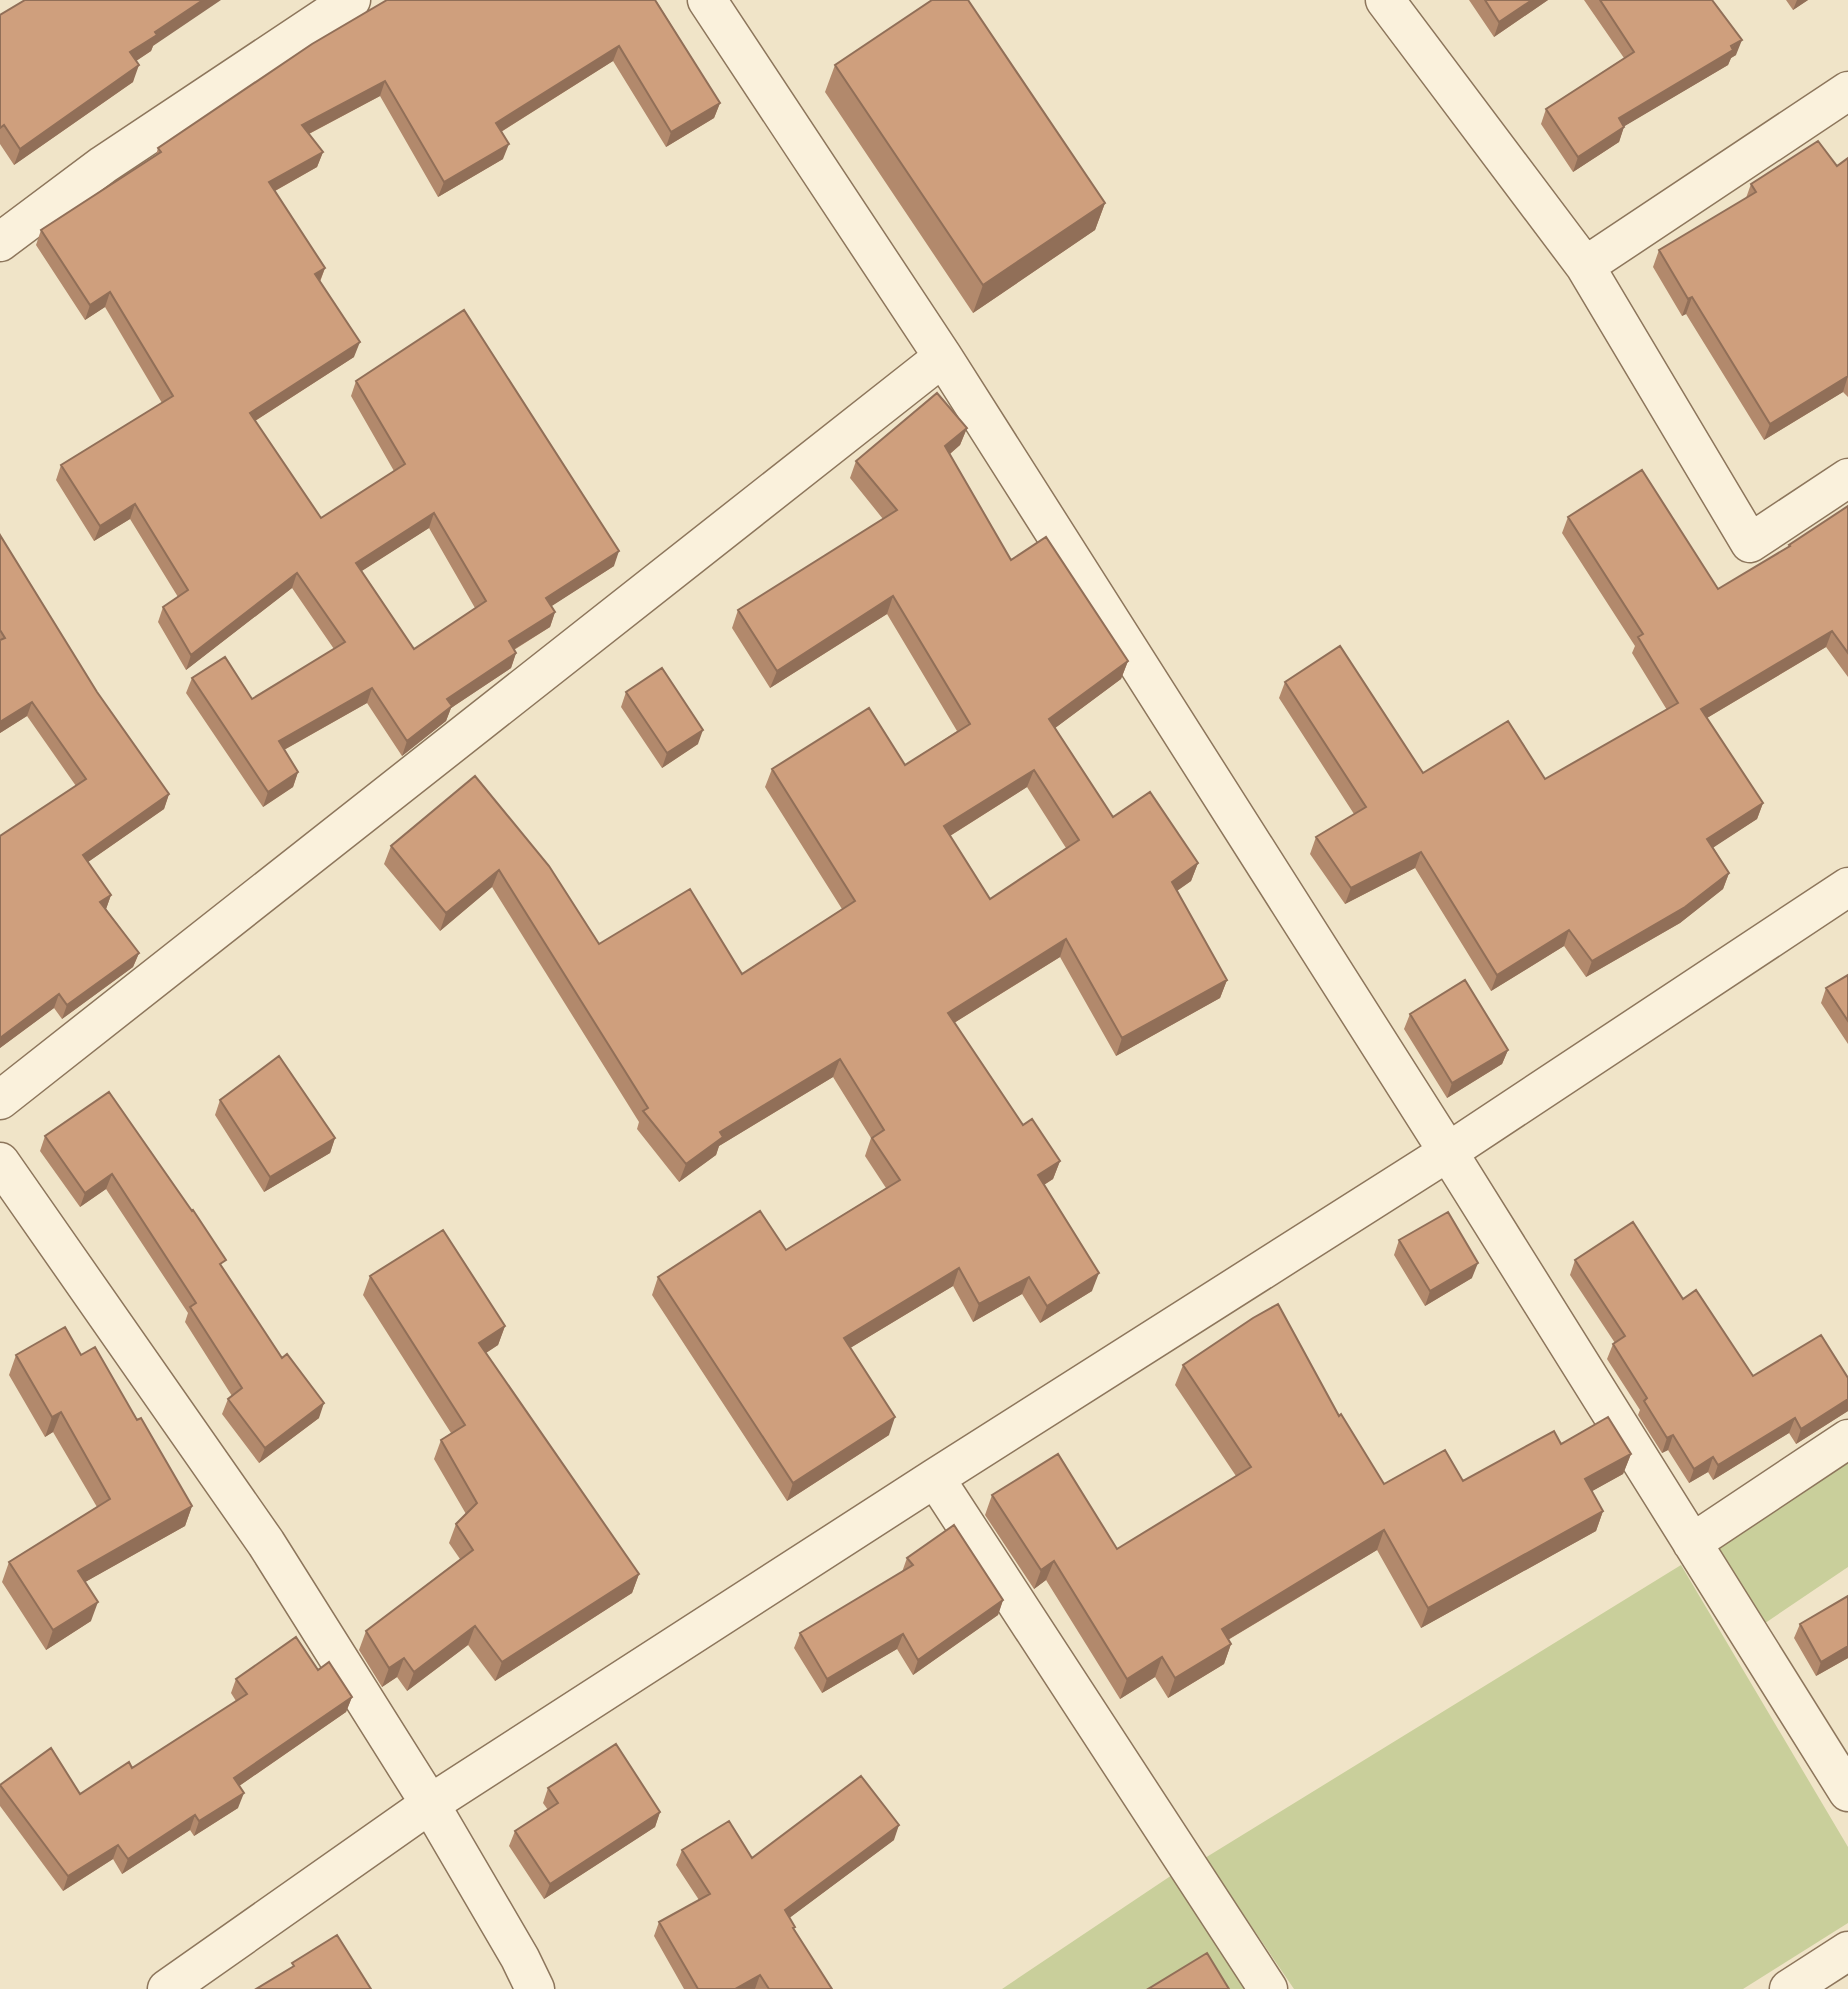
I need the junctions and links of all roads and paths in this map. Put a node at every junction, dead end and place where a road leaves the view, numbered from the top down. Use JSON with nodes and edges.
{"nodes":[{"id":1,"x":351,"y":0,"type":"edge"},
{"id":2,"x":707,"y":0,"type":"edge"},
{"id":3,"x":1393,"y":3,"type":"edge"},
{"id":4,"x":1848,"y":91,"type":"edge"},
{"id":5,"x":0,"y":242,"type":"edge"},
{"id":6,"x":1585,"y":266,"type":"junction"},
{"id":7,"x":943,"y":356,"type":"junction"},
{"id":8,"x":1848,"y":478,"type":"edge"},
{"id":9,"x":1848,"y":887,"type":"edge"},
{"id":10,"x":0,"y":1100,"type":"edge"},
{"id":11,"x":1448,"y":1152,"type":"junction"},
{"id":12,"x":0,"y":1162,"type":"edge"},
{"id":13,"x":1848,"y":1439,"type":"edge"},
{"id":14,"x":935,"y":1478,"type":"junction"},
{"id":15,"x":1692,"y":1543,"type":"junction"},
{"id":16,"x":1848,"y":1792,"type":"edge"},
{"id":17,"x":430,"y":1804,"type":"junction"},
{"id":18,"x":1848,"y":1951,"type":"edge"},
{"id":19,"x":167,"y":1989,"type":"edge"},
{"id":20,"x":535,"y":1989,"type":"edge"},
{"id":21,"x":1268,"y":1989,"type":"edge"},
{"id":22,"x":1789,"y":1989,"type":"edge"}],
"edges":[{"from":1,"to":5,"type":"street"},
{"from":2,"to":7,"type":"street"},
{"from":3,"to":6,"type":"street"},
{"from":4,"to":6,"type":"street"},
{"from":6,"to":8,"type":"street"},
{"from":7,"to":10,"type":"street"},
{"from":7,"to":11,"type":"street"},
{"from":9,"to":11,"type":"street"},
{"from":11,"to":14,"type":"street"},
{"from":11,"to":15,"type":"street"},
{"from":12,"to":17,"type":"street"},
{"from":13,"to":15,"type":"street"},
{"from":14,"to":17,"type":"street"},
{"from":14,"to":21,"type":"street"},
{"from":15,"to":16,"type":"street"},
{"from":17,"to":19,"type":"street"},
{"from":17,"to":20,"type":"street"},
{"from":18,"to":22,"type":"street"}]}
